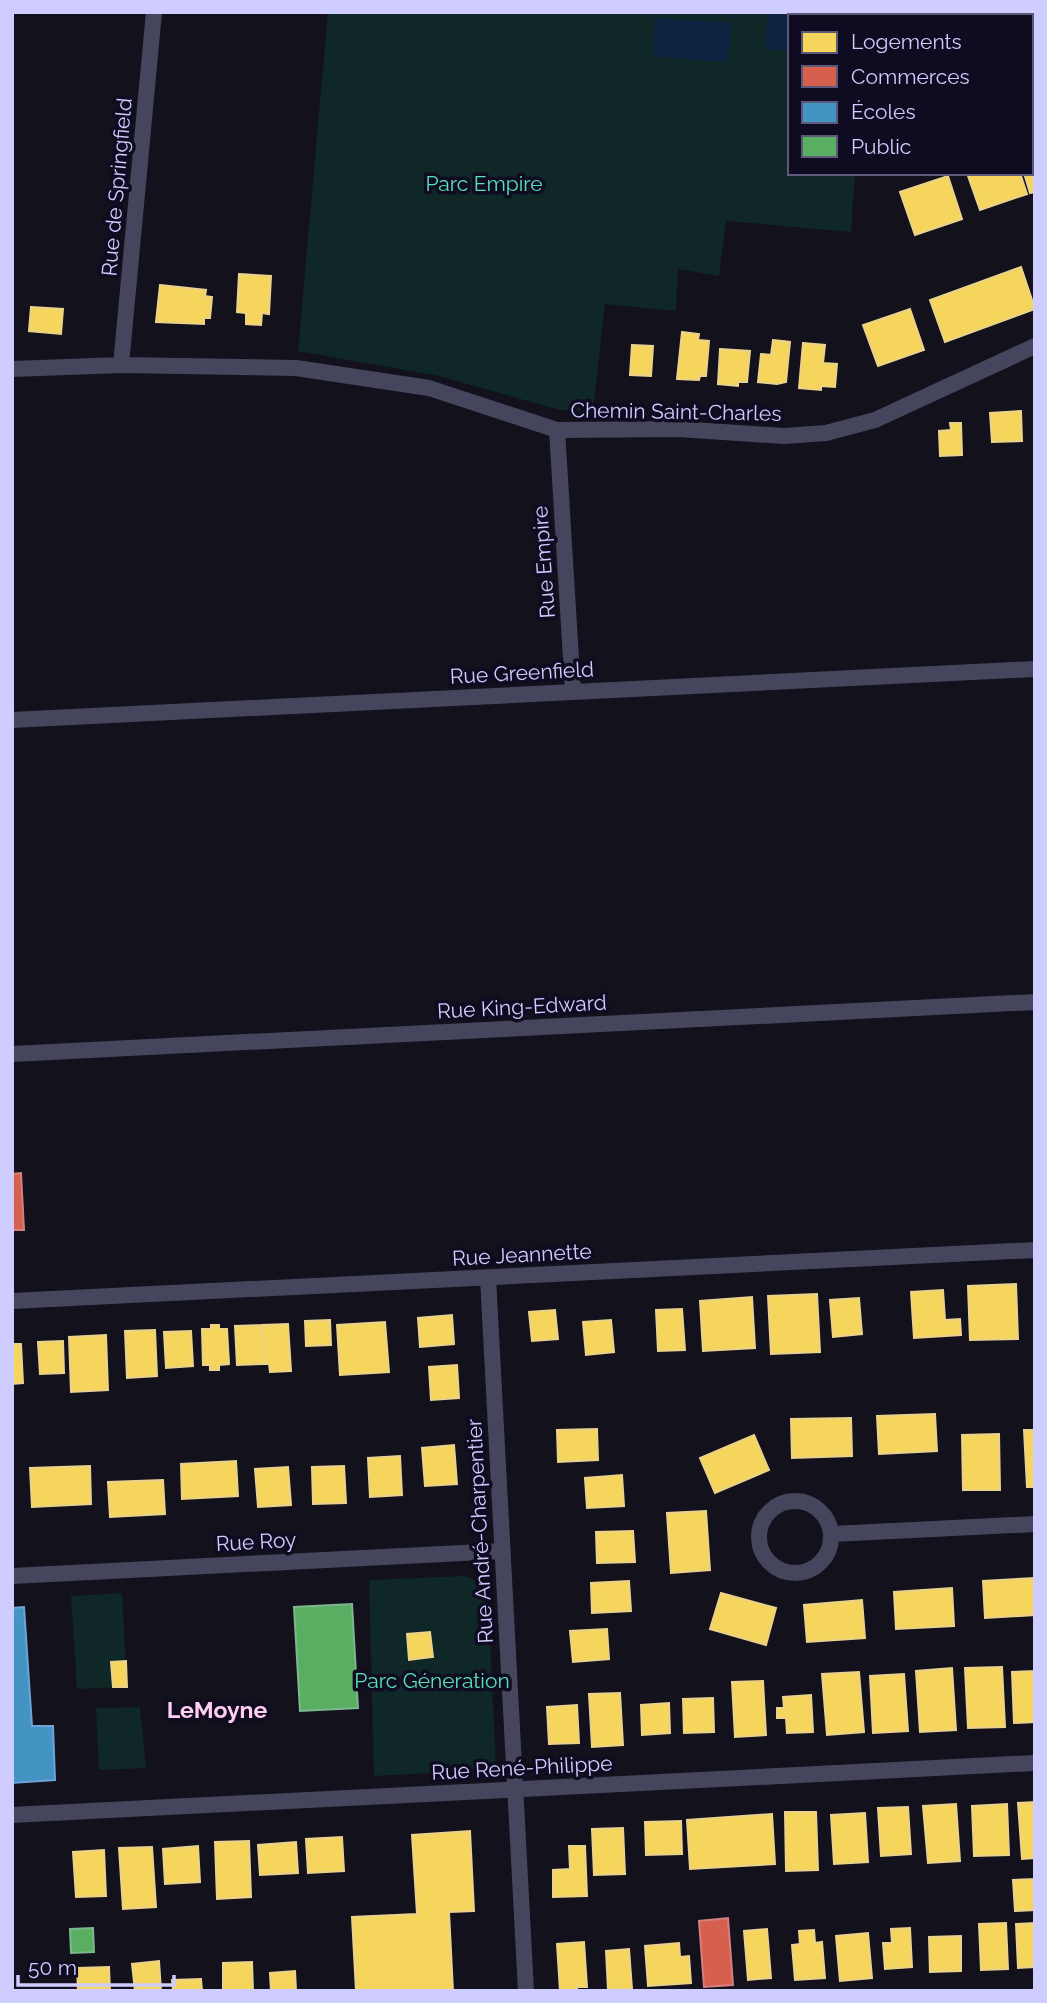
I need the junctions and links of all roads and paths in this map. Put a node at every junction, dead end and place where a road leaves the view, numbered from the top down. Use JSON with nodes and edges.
{"nodes":[{"id":1,"x":154,"y":12,"type":"edge"},
{"id":2,"x":1035,"y":346,"type":"edge"},
{"id":3,"x":121,"y":365,"type":"junction"},
{"id":4,"x":12,"y":369,"type":"edge"},
{"id":5,"x":557,"y":430,"type":"junction"},
{"id":6,"x":1035,"y":669,"type":"edge"},
{"id":7,"x":573,"y":691,"type":"junction"},
{"id":8,"x":12,"y":720,"type":"edge"},
{"id":9,"x":1035,"y":1002,"type":"edge"},
{"id":10,"x":12,"y":1054,"type":"edge"},
{"id":11,"x":1035,"y":1250,"type":"edge"},
{"id":12,"x":488,"y":1278,"type":"junction"},
{"id":13,"x":12,"y":1301,"type":"edge"},
{"id":14,"x":1035,"y":1524,"type":"edge"},
{"id":15,"x":831,"y":1534,"type":"junction"},
{"id":16,"x":501,"y":1551,"type":"junction"},
{"id":17,"x":12,"y":1576,"type":"edge"},
{"id":18,"x":1035,"y":1763,"type":"edge"},
{"id":19,"x":516,"y":1790,"type":"junction"},
{"id":20,"x":12,"y":1815,"type":"edge"},
{"id":21,"x":526,"y":1991,"type":"edge"}],
"edges":[{"from":1,"to":3,"type":"street","name":"Rue de Springfield"},
{"from":2,"to":5,"type":"street","name":"Chemin Saint-Charles"},
{"from":3,"to":4,"type":"street","name":"Chemin Saint-Charles"},
{"from":3,"to":5,"type":"street","name":"Chemin Saint-Charles"},
{"from":5,"to":7,"type":"street","name":"Rue Empire"},
{"from":6,"to":7,"type":"street","name":"Rue Greenfield"},
{"from":7,"to":8,"type":"street","name":"Rue Greenfield"},
{"from":9,"to":10,"type":"street","name":"Rue King-Edward"},
{"from":11,"to":12,"type":"street","name":"Rue Jeannette"},
{"from":12,"to":13,"type":"street","name":"Rue Jeannette"},
{"from":12,"to":16,"type":"street","name":"Rue André-Charpentier"},
{"from":14,"to":15,"type":"street"},
{"from":15,"to":15,"type":"street"},
{"from":16,"to":17,"type":"street","name":"Rue Roy"},
{"from":16,"to":19,"type":"street","name":"Rue André-Charpentier"},
{"from":18,"to":19,"type":"street","name":"Rue René-Philippe"},
{"from":19,"to":20,"type":"street","name":"Rue René-Philippe"},
{"from":19,"to":21,"type":"street","name":"Rue André-Charpentier"}]}
